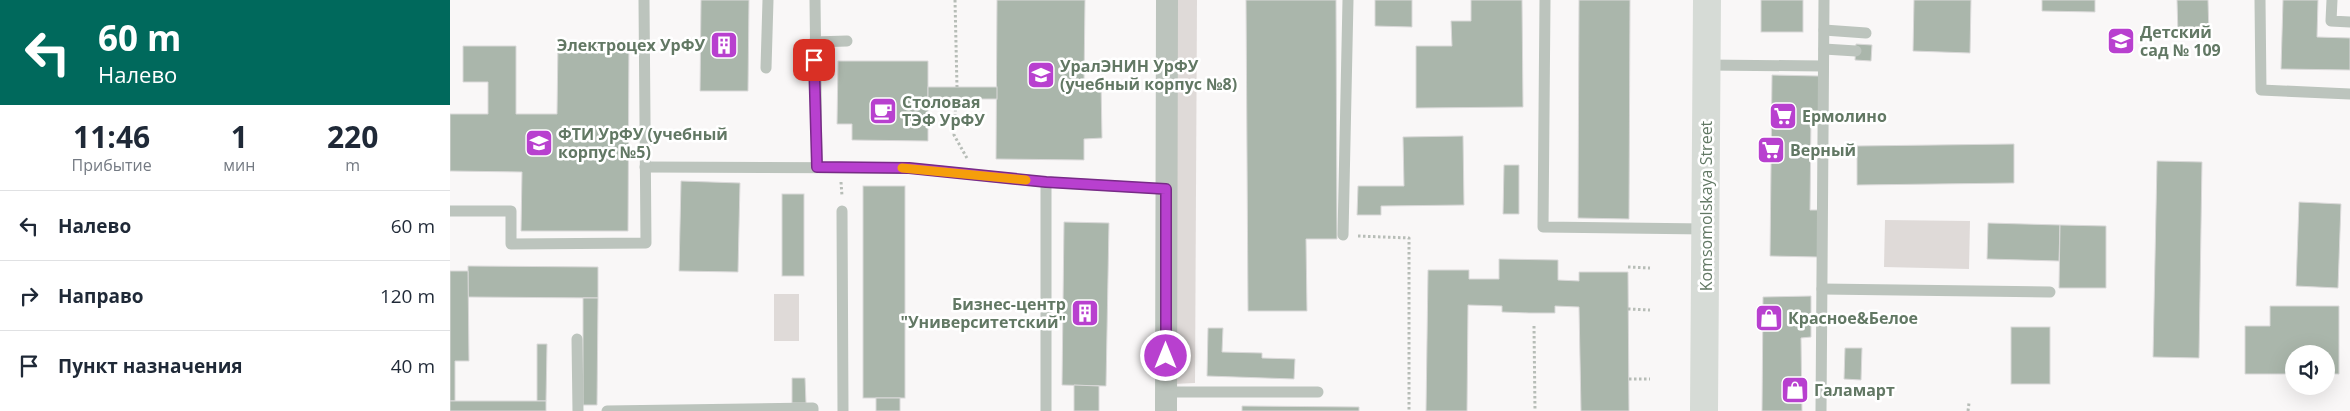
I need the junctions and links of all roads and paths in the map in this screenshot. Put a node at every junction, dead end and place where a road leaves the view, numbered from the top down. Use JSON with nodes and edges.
{"nodes":[{"id":1,"x":644,"y":0,"type":"edge"},
{"id":2,"x":768,"y":0,"type":"edge"},
{"id":3,"x":815,"y":0,"type":"edge"},
{"id":4,"x":955,"y":0,"type":"edge"},
{"id":5,"x":1167,"y":0,"type":"edge"},
{"id":6,"x":1348,"y":0,"type":"edge"},
{"id":7,"x":1545,"y":0,"type":"edge"},
{"id":8,"x":1707,"y":0,"type":"edge"},
{"id":9,"x":1824,"y":0,"type":"edge"},
{"id":10,"x":2260,"y":0,"type":"edge"},
{"id":11,"x":2332,"y":0,"type":"edge"},
{"id":12,"x":2350,"y":22,"type":"edge"},
{"id":13,"x":1824,"y":30,"type":"junction"},
{"id":14,"x":1866,"y":32,"type":"dead end"},
{"id":15,"x":814,"y":42,"type":"junction"},
{"id":16,"x":847,"y":42,"type":"dead end"},
{"id":17,"x":1824,"y":49,"type":"junction"},
{"id":18,"x":1856,"y":52,"type":"dead end"},
{"id":19,"x":1707,"y":65,"type":"junction"},
{"id":20,"x":1824,"y":66,"type":"junction"},
{"id":21,"x":766,"y":68,"type":"dead end"},
{"id":22,"x":957,"y":87,"type":"dead end"},
{"id":23,"x":2350,"y":94,"type":"edge"},
{"id":24,"x":956,"y":99,"type":"dead end"},
{"id":25,"x":646,"y":167,"type":"junction"},
{"id":26,"x":817,"y":167,"type":"junction"},
{"id":27,"x":841,"y":167,"type":"junction"},
{"id":28,"x":976,"y":174,"type":"junction"},
{"id":29,"x":1046,"y":182,"type":"junction"},
{"id":30,"x":1166,"y":189,"type":"junction"},
{"id":31,"x":450,"y":211,"type":"edge"},
{"id":32,"x":842,"y":211,"type":"joint"},
{"id":33,"x":1706,"y":228,"type":"junction"},
{"id":34,"x":1343,"y":235,"type":"joint"},
{"id":35,"x":1628,"y":267,"type":"dead end"},
{"id":36,"x":1650,"y":268,"type":"dead end"},
{"id":37,"x":1822,"y":288,"type":"junction"},
{"id":38,"x":2050,"y":292,"type":"dead end"},
{"id":39,"x":1628,"y":309,"type":"dead end"},
{"id":40,"x":1650,"y":310,"type":"dead end"},
{"id":41,"x":1534,"y":326,"type":"dead end"},
{"id":42,"x":577,"y":339,"type":"dead end"},
{"id":43,"x":1629,"y":379,"type":"dead end"},
{"id":44,"x":1650,"y":379,"type":"dead end"},
{"id":45,"x":1318,"y":392,"type":"dead end"},
{"id":46,"x":1166,"y":402,"type":"edge"},
{"id":47,"x":1968,"y":403,"type":"dead end"},
{"id":48,"x":578,"y":411,"type":"edge"},
{"id":49,"x":607,"y":411,"type":"edge"},
{"id":50,"x":813,"y":411,"type":"edge"},
{"id":51,"x":843,"y":411,"type":"edge"},
{"id":52,"x":1046,"y":411,"type":"edge"},
{"id":53,"x":1410,"y":411,"type":"edge"},
{"id":54,"x":1535,"y":411,"type":"edge"},
{"id":55,"x":1704,"y":411,"type":"edge"},
{"id":56,"x":1821,"y":411,"type":"edge"},
{"id":57,"x":1968,"y":411,"type":"edge"}],
"edges":[{"from":1,"to":25,"type":"lane"},
{"from":2,"to":21,"type":"lane"},
{"from":3,"to":15,"type":"lane"},
{"from":4,"to":22,"type":"path"},
{"from":5,"to":30,"type":"street"},
{"from":6,"to":34,"type":"lane"},
{"from":7,"to":33,"type":"lane"},
{"from":8,"to":19,"type":"main road","name":"Komsomolskaya Street"},
{"from":9,"to":13,"type":"lane"},
{"from":10,"to":23,"type":"lane"},
{"from":11,"to":12,"type":"lane"},
{"from":13,"to":14,"type":"lane"},
{"from":13,"to":17,"type":"lane"},
{"from":15,"to":16,"type":"lane"},
{"from":15,"to":26,"type":"lane"},
{"from":17,"to":18,"type":"lane"},
{"from":17,"to":20,"type":"lane"},
{"from":19,"to":20,"type":"lane"},
{"from":19,"to":33,"type":"main road","name":"Komsomolskaya Street"},
{"from":20,"to":37,"type":"lane"},
{"from":24,"to":28,"type":"path"},
{"from":25,"to":26,"type":"lane"},
{"from":25,"to":31,"type":"lane"},
{"from":26,"to":27,"type":"lane"},
{"from":27,"to":28,"type":"lane"},
{"from":27,"to":32,"type":"path"},
{"from":28,"to":29,"type":"lane"},
{"from":29,"to":30,"type":"lane"},
{"from":29,"to":52,"type":"lane"},
{"from":30,"to":46,"type":"street"},
{"from":32,"to":51,"type":"lane"},
{"from":33,"to":55,"type":"main road","name":"Komsomolskaya Street"},
{"from":34,"to":53,"type":"path"},
{"from":35,"to":36,"type":"path"},
{"from":37,"to":38,"type":"lane"},
{"from":37,"to":56,"type":"lane"},
{"from":39,"to":40,"type":"path"},
{"from":41,"to":54,"type":"path"},
{"from":42,"to":48,"type":"lane"},
{"from":43,"to":44,"type":"path"},
{"from":45,"to":46,"type":"lane"},
{"from":47,"to":57,"type":"path"},
{"from":49,"to":50,"type":"lane"}]}
